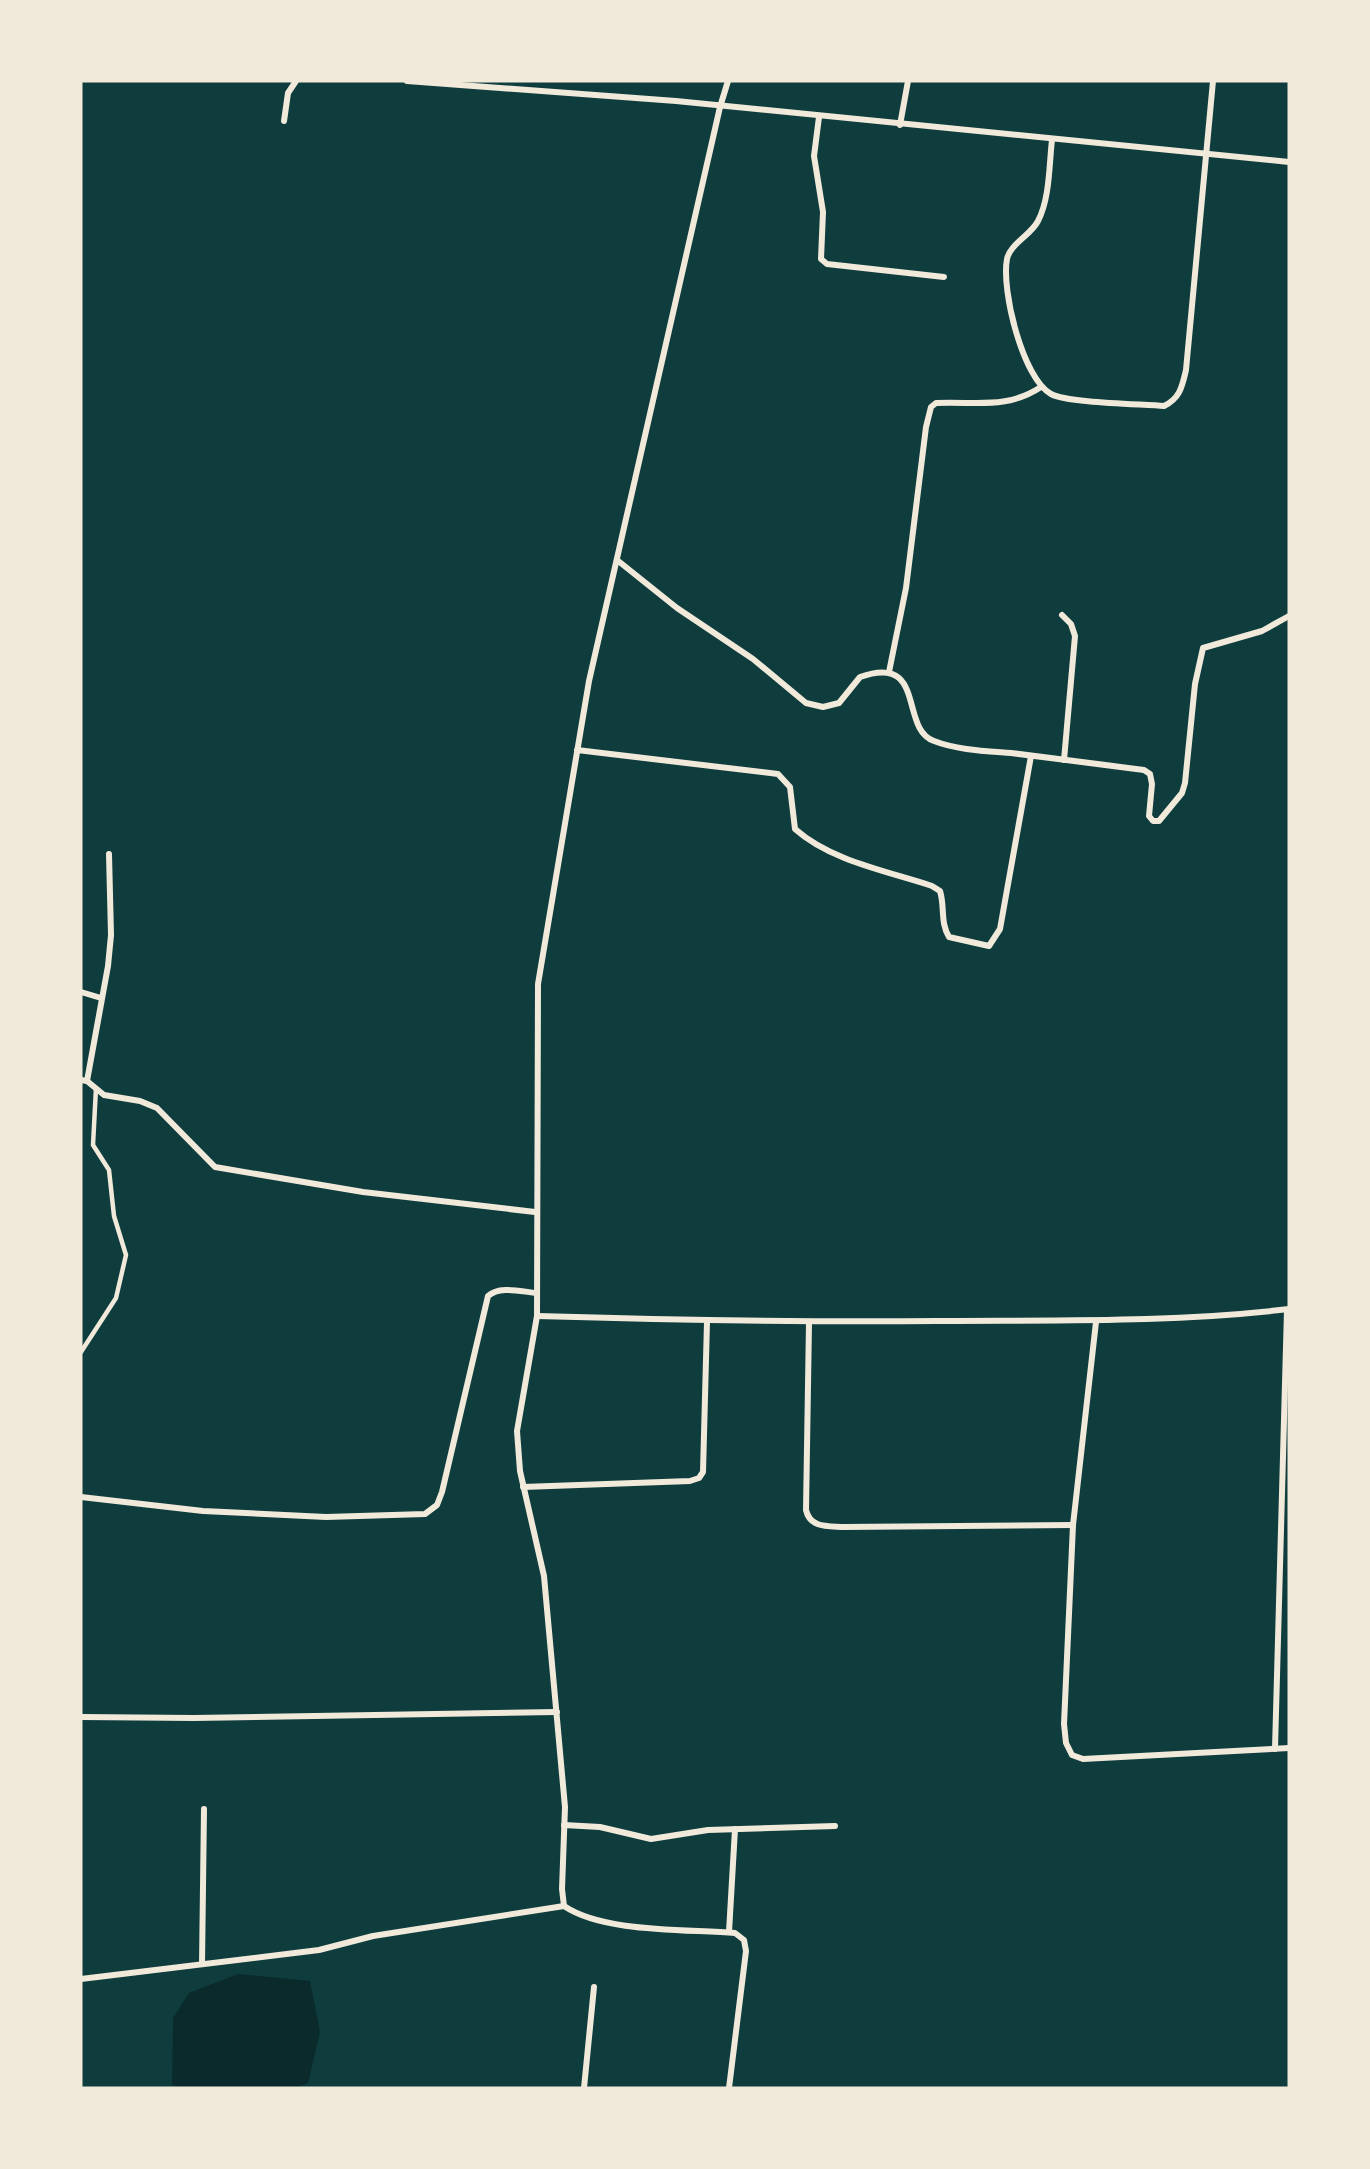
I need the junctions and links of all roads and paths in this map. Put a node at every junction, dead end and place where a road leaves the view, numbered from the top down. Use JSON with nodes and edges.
{"nodes":[{"id":1,"x":296,"y":81,"type":"edge"},
{"id":2,"x":407,"y":81,"type":"edge"},
{"id":3,"x":728,"y":81,"type":"edge"},
{"id":4,"x":908,"y":81,"type":"edge"},
{"id":5,"x":1213,"y":81,"type":"edge"},
{"id":6,"x":720,"y":107,"type":"junction"},
{"id":7,"x":819,"y":117,"type":"junction"},
{"id":8,"x":284,"y":121,"type":"dead end"},
{"id":9,"x":900,"y":125,"type":"junction"},
{"id":10,"x":1052,"y":140,"type":"junction"},
{"id":11,"x":1207,"y":152,"type":"junction"},
{"id":12,"x":1289,"y":162,"type":"edge"},
{"id":13,"x":944,"y":277,"type":"dead end"},
{"id":14,"x":1041,"y":387,"type":"junction"},
{"id":15,"x":617,"y":560,"type":"junction"},
{"id":16,"x":1062,"y":615,"type":"dead end"},
{"id":17,"x":1289,"y":616,"type":"edge"},
{"id":18,"x":889,"y":672,"type":"junction"},
{"id":19,"x":577,"y":750,"type":"junction"},
{"id":20,"x":1031,"y":756,"type":"junction"},
{"id":21,"x":1064,"y":760,"type":"junction"},
{"id":22,"x":109,"y":854,"type":"dead end"},
{"id":23,"x":81,"y":992,"type":"edge"},
{"id":24,"x":101,"y":998,"type":"junction"},
{"id":25,"x":84,"y":1080,"type":"edge"},
{"id":26,"x":96,"y":1088,"type":"junction"},
{"id":27,"x":535,"y":1212,"type":"junction"},
{"id":28,"x":537,"y":1293,"type":"junction"},
{"id":29,"x":1288,"y":1310,"type":"edge"},
{"id":30,"x":537,"y":1316,"type":"junction"},
{"id":31,"x":706,"y":1322,"type":"junction"},
{"id":32,"x":1096,"y":1322,"type":"junction"},
{"id":33,"x":809,"y":1323,"type":"junction"},
{"id":34,"x":81,"y":1352,"type":"edge"},
{"id":35,"x":523,"y":1487,"type":"junction"},
{"id":36,"x":81,"y":1497,"type":"edge"},
{"id":37,"x":1073,"y":1525,"type":"junction"},
{"id":38,"x":556,"y":1712,"type":"junction"},
{"id":39,"x":81,"y":1717,"type":"edge"},
{"id":40,"x":1289,"y":1748,"type":"edge"},
{"id":41,"x":1275,"y":1749,"type":"junction"},
{"id":42,"x":204,"y":1809,"type":"dead end"},
{"id":43,"x":564,"y":1825,"type":"junction"},
{"id":44,"x":835,"y":1826,"type":"dead end"},
{"id":45,"x":735,"y":1829,"type":"junction"},
{"id":46,"x":564,"y":1906,"type":"junction"},
{"id":47,"x":729,"y":1932,"type":"junction"},
{"id":48,"x":202,"y":1964,"type":"junction"},
{"id":49,"x":81,"y":1979,"type":"edge"},
{"id":50,"x":594,"y":1987,"type":"dead end"},
{"id":51,"x":584,"y":2088,"type":"edge"},
{"id":52,"x":729,"y":2088,"type":"edge"}],
"edges":[{"from":1,"to":8,"type":"street"},
{"from":2,"to":6,"type":"street"},
{"from":3,"to":6,"type":"street"},
{"from":4,"to":9,"type":"street"},
{"from":5,"to":11,"type":"street"},
{"from":6,"to":7,"type":"street"},
{"from":6,"to":15,"type":"street"},
{"from":7,"to":9,"type":"street"},
{"from":7,"to":13,"type":"street"},
{"from":9,"to":10,"type":"street"},
{"from":10,"to":11,"type":"street"},
{"from":10,"to":14,"type":"street"},
{"from":11,"to":12,"type":"street"},
{"from":11,"to":14,"type":"street"},
{"from":14,"to":18,"type":"street"},
{"from":15,"to":18,"type":"street"},
{"from":15,"to":19,"type":"street"},
{"from":16,"to":21,"type":"street"},
{"from":17,"to":21,"type":"street"},
{"from":18,"to":20,"type":"street"},
{"from":19,"to":20,"type":"street"},
{"from":19,"to":27,"type":"street"},
{"from":20,"to":21,"type":"street"},
{"from":22,"to":24,"type":"street"},
{"from":23,"to":24,"type":"street"},
{"from":24,"to":25,"type":"street"},
{"from":25,"to":26,"type":"street"},
{"from":26,"to":27,"type":"street"},
{"from":26,"to":34,"type":"lane"},
{"from":27,"to":28,"type":"street"},
{"from":28,"to":30,"type":"street"},
{"from":28,"to":36,"type":"street"},
{"from":29,"to":32,"type":"street"},
{"from":29,"to":41,"type":"street"},
{"from":30,"to":31,"type":"street"},
{"from":30,"to":35,"type":"street"},
{"from":31,"to":33,"type":"street"},
{"from":31,"to":35,"type":"street"},
{"from":32,"to":33,"type":"street"},
{"from":32,"to":37,"type":"street"},
{"from":33,"to":37,"type":"street"},
{"from":35,"to":38,"type":"street"},
{"from":37,"to":41,"type":"street"},
{"from":38,"to":39,"type":"street"},
{"from":38,"to":43,"type":"street"},
{"from":40,"to":41,"type":"street"},
{"from":42,"to":48,"type":"street"},
{"from":43,"to":45,"type":"street"},
{"from":43,"to":46,"type":"street"},
{"from":44,"to":45,"type":"street"},
{"from":45,"to":47,"type":"street"},
{"from":46,"to":47,"type":"street"},
{"from":46,"to":48,"type":"street"},
{"from":47,"to":52,"type":"street"},
{"from":48,"to":49,"type":"street"},
{"from":50,"to":51,"type":"street"}]}
